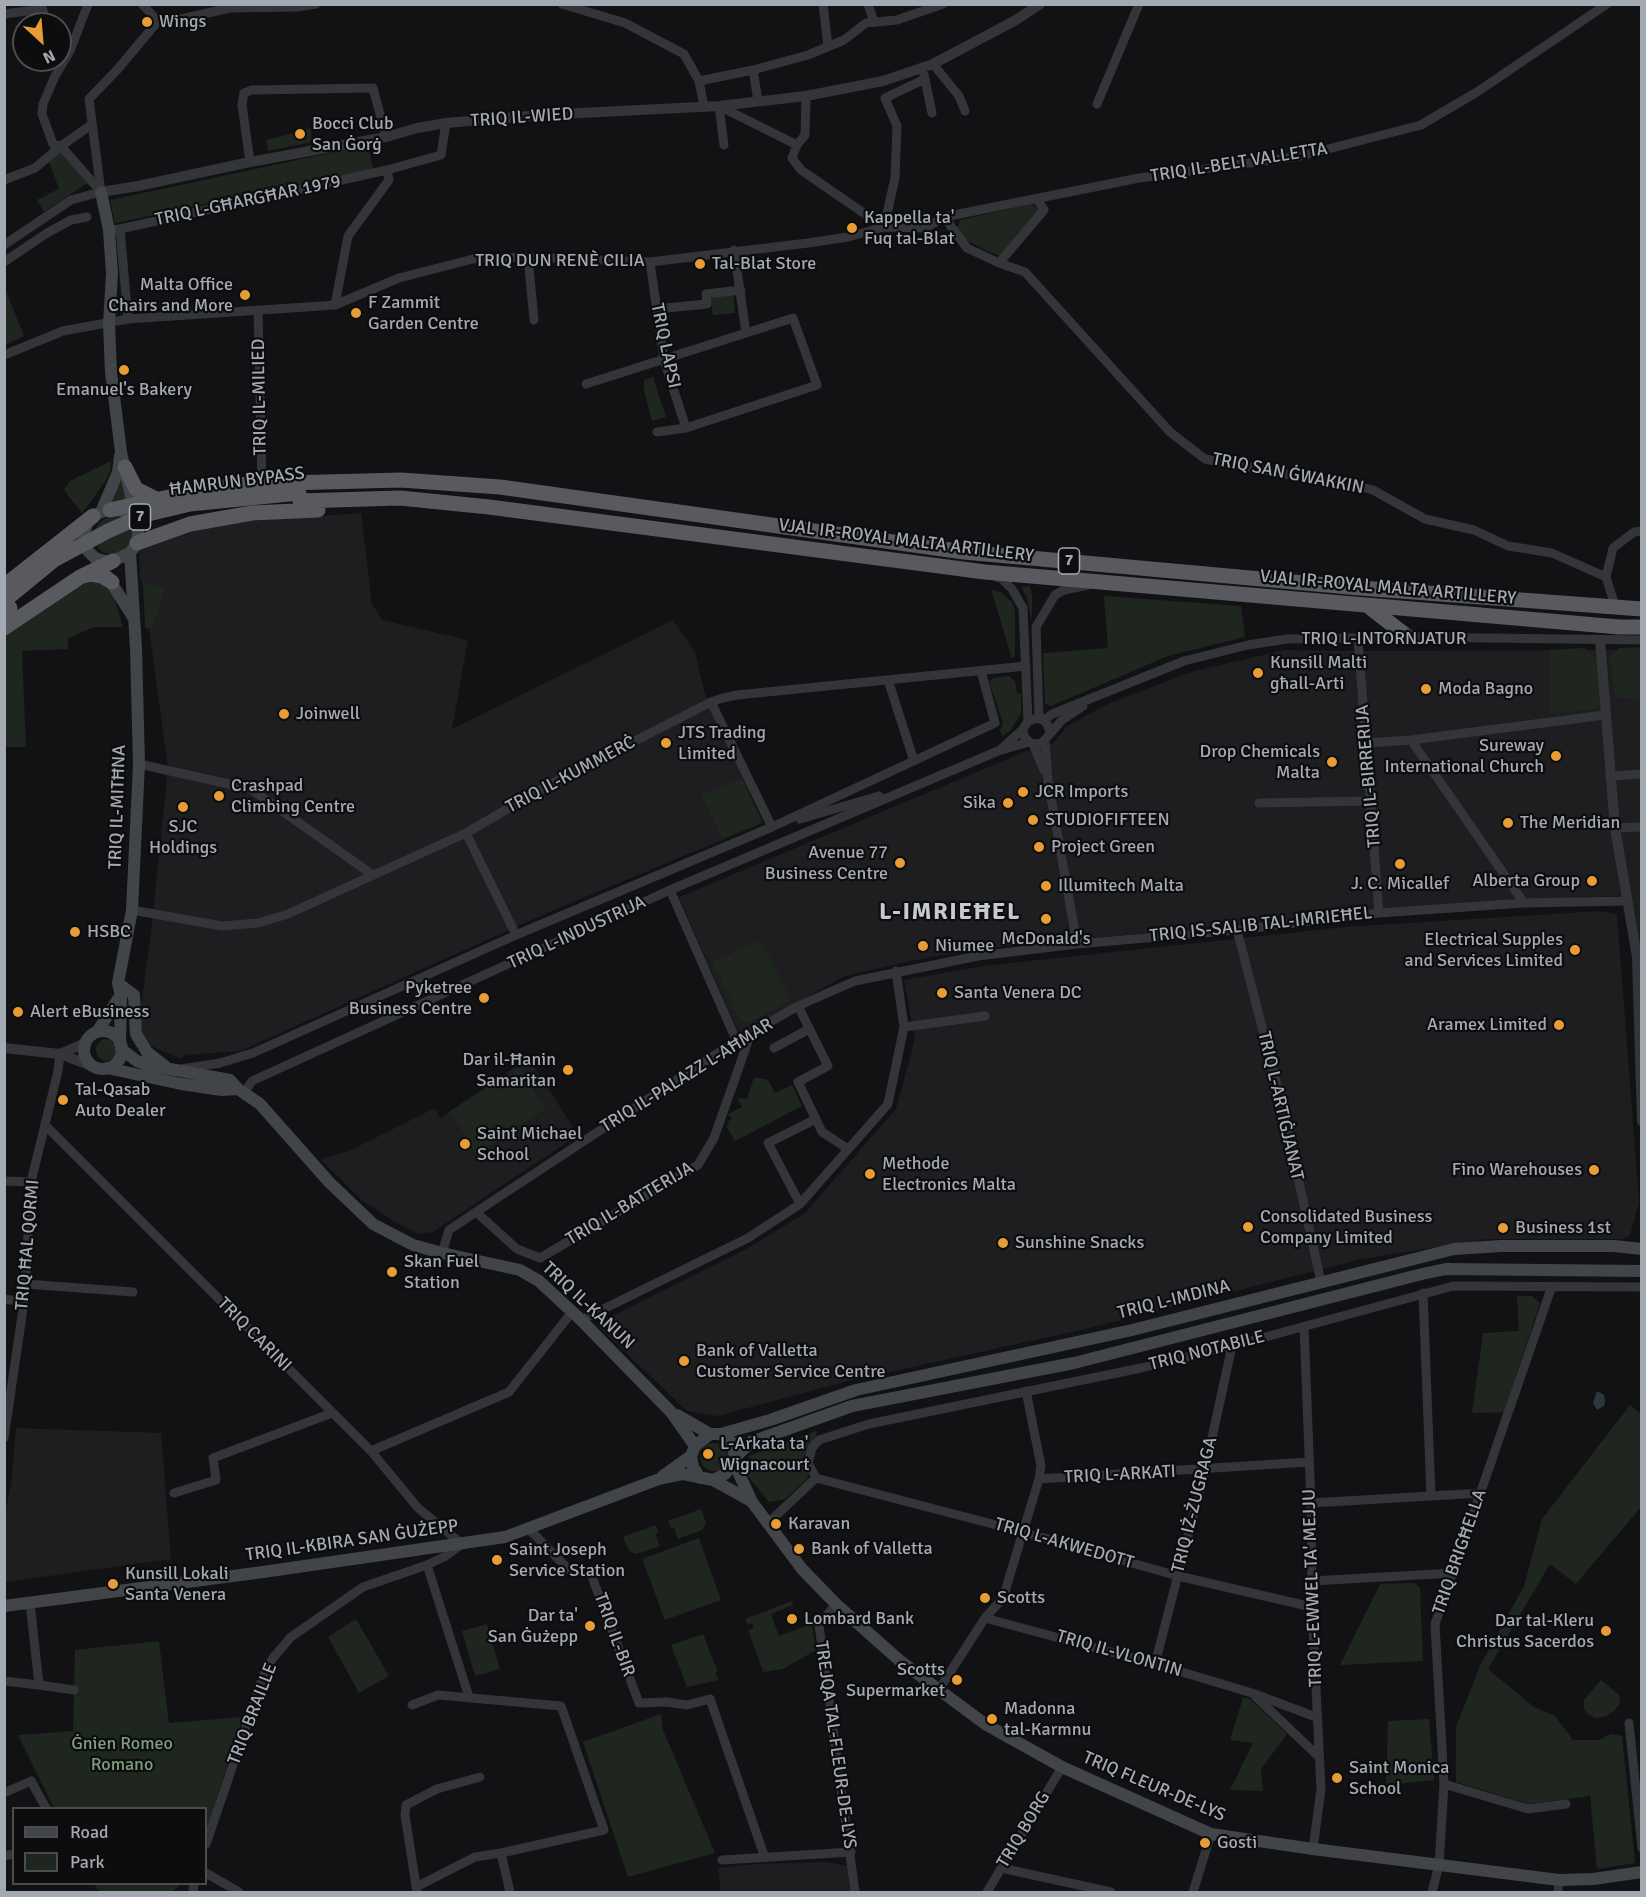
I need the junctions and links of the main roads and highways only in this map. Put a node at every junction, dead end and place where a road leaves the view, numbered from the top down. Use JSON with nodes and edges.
{"nodes":[{"id":1,"x":101,"y":192,"type":"road end"},
{"id":2,"x":123,"y":459,"type":"junction"},
{"id":3,"x":500,"y":487,"type":"junction"},
{"id":4,"x":299,"y":497,"type":"junction"},
{"id":5,"x":156,"y":500,"type":"junction"},
{"id":6,"x":133,"y":506,"type":"junction"},
{"id":7,"x":489,"y":507,"type":"junction"},
{"id":8,"x":102,"y":513,"type":"junction"},
{"id":9,"x":138,"y":527,"type":"junction"},
{"id":10,"x":134,"y":548,"type":"junction"},
{"id":11,"x":107,"y":564,"type":"junction"},
{"id":12,"x":80,"y":577,"type":"junction"},
{"id":13,"x":112,"y":582,"type":"junction"},
{"id":14,"x":4,"y":586,"type":"edge"},
{"id":15,"x":1367,"y":606,"type":"junction"},
{"id":16,"x":6,"y":607,"type":"edge"},
{"id":17,"x":1641,"y":609,"type":"edge"},
{"id":18,"x":134,"y":619,"type":"junction"},
{"id":19,"x":1641,"y":627,"type":"edge"},
{"id":20,"x":4,"y":628,"type":"edge"},
{"id":21,"x":1408,"y":637,"type":"road end"},
{"id":22,"x":124,"y":991,"type":"junction"},
{"id":23,"x":98,"y":1032,"type":"junction"},
{"id":24,"x":121,"y":1046,"type":"junction"},
{"id":25,"x":107,"y":1068,"type":"junction"},
{"id":26,"x":171,"y":1069,"type":"junction"},
{"id":27,"x":241,"y":1091,"type":"junction"},
{"id":28,"x":1641,"y":1249,"type":"edge"},
{"id":29,"x":1641,"y":1271,"type":"edge"},
{"id":30,"x":671,"y":1412,"type":"junction"},
{"id":31,"x":715,"y":1434,"type":"junction"},
{"id":32,"x":693,"y":1451,"type":"junction"},
{"id":33,"x":735,"y":1460,"type":"junction"},
{"id":34,"x":659,"y":1479,"type":"junction"},
{"id":35,"x":706,"y":1479,"type":"junction"},
{"id":36,"x":752,"y":1502,"type":"junction"},
{"id":37,"x":4,"y":1606,"type":"edge"},
{"id":38,"x":1641,"y":1872,"type":"edge"},
{"id":39,"x":1558,"y":1886,"type":"edge"}],
"edges":[{"from":1,"to":2,"type":"main road"},
{"from":2,"to":5,"type":"highway"},
{"from":2,"to":6,"type":"main road"},
{"from":2,"to":8,"type":"main road"},
{"from":3,"to":4,"type":"highway","name":"ĦAMRUN BYPASS","number":"7"},
{"from":3,"to":5,"type":"highway"},
{"from":3,"to":17,"type":"highway","name":"VJAL IR-ROYAL MALTA ARTILLERY","number":"7"},
{"from":4,"to":7,"type":"highway","name":"ĦAMRUN BYPASS","number":"7"},
{"from":4,"to":16,"type":"highway","name":"ĦAMRUN BYPASS","number":"7"},
{"from":5,"to":6,"type":"highway"},
{"from":6,"to":8,"type":"highway"},
{"from":6,"to":9,"type":"main road"},
{"from":7,"to":10,"type":"highway"},
{"from":7,"to":15,"type":"highway","name":"VJAL IR-ROYAL MALTA ARTILLERY","number":"7"},
{"from":8,"to":9,"type":"main road"},
{"from":8,"to":11,"type":"main road","name":"TRIQ IL-MITĦNA"},
{"from":8,"to":14,"type":"highway"},
{"from":9,"to":10,"type":"main road"},
{"from":10,"to":11,"type":"main road"},
{"from":10,"to":18,"type":"main road","name":"TRIQ IL-MITĦNA"},
{"from":11,"to":12,"type":"highway"},
{"from":11,"to":13,"type":"main road","name":"TRIQ IL-MITĦNA"},
{"from":12,"to":13,"type":"highway"},
{"from":12,"to":20,"type":"highway"},
{"from":13,"to":18,"type":"main road","name":"TRIQ IL-MITĦNA"},
{"from":15,"to":19,"type":"highway","name":"VJAL IR-ROYAL MALTA ARTILLERY","number":"7"},
{"from":15,"to":21,"type":"highway"},
{"from":18,"to":22,"type":"main road","name":"TRIQ IL-MITĦNA"},
{"from":22,"to":23,"type":"main road","name":"TRIQ IL-MITĦNA"},
{"from":22,"to":24,"type":"main road","name":"TRIQ IL-MITĦNA"},
{"from":22,"to":26,"type":"main road"},
{"from":23,"to":24,"type":"main road"},
{"from":23,"to":25,"type":"main road"},
{"from":24,"to":25,"type":"main road"},
{"from":24,"to":26,"type":"main road","name":"TRIQ IL-KANUN"},
{"from":25,"to":27,"type":"main road"},
{"from":26,"to":27,"type":"main road","name":"TRIQ IL-KANUN"},
{"from":27,"to":30,"type":"main road","name":"TRIQ IL-KANUN"},
{"from":28,"to":31,"type":"main road","name":"TRIQ L-IMDINA"},
{"from":29,"to":33,"type":"main road","name":"TRIQ L-IMDINA"},
{"from":30,"to":31,"type":"main road","name":"TRIQ IL-KANUN"},
{"from":30,"to":32,"type":"main road","name":"TRIQ IL-KANUN"},
{"from":31,"to":32,"type":"main road"},
{"from":31,"to":33,"type":"main road"},
{"from":32,"to":34,"type":"main road","name":"TRIQ IL-KBIRA SAN ĠUŻEPP"},
{"from":32,"to":35,"type":"main road"},
{"from":33,"to":35,"type":"main road"},
{"from":33,"to":36,"type":"main road","name":"TRIQ FLEUR-DE-LYS"},
{"from":34,"to":35,"type":"main road","name":"TRIQ IL-KBIRA SAN ĠUŻEPP"},
{"from":34,"to":37,"type":"main road","name":"TRIQ IL-KBIRA SAN ĠUŻEPP"},
{"from":35,"to":36,"type":"main road","name":"TRIQ FLEUR-DE-LYS"},
{"from":36,"to":39,"type":"main road","name":"TRIQ FLEUR-DE-LYS"},
{"from":38,"to":39,"type":"main road","name":"TRIQ FLEUR-DE-LYS"}]}
